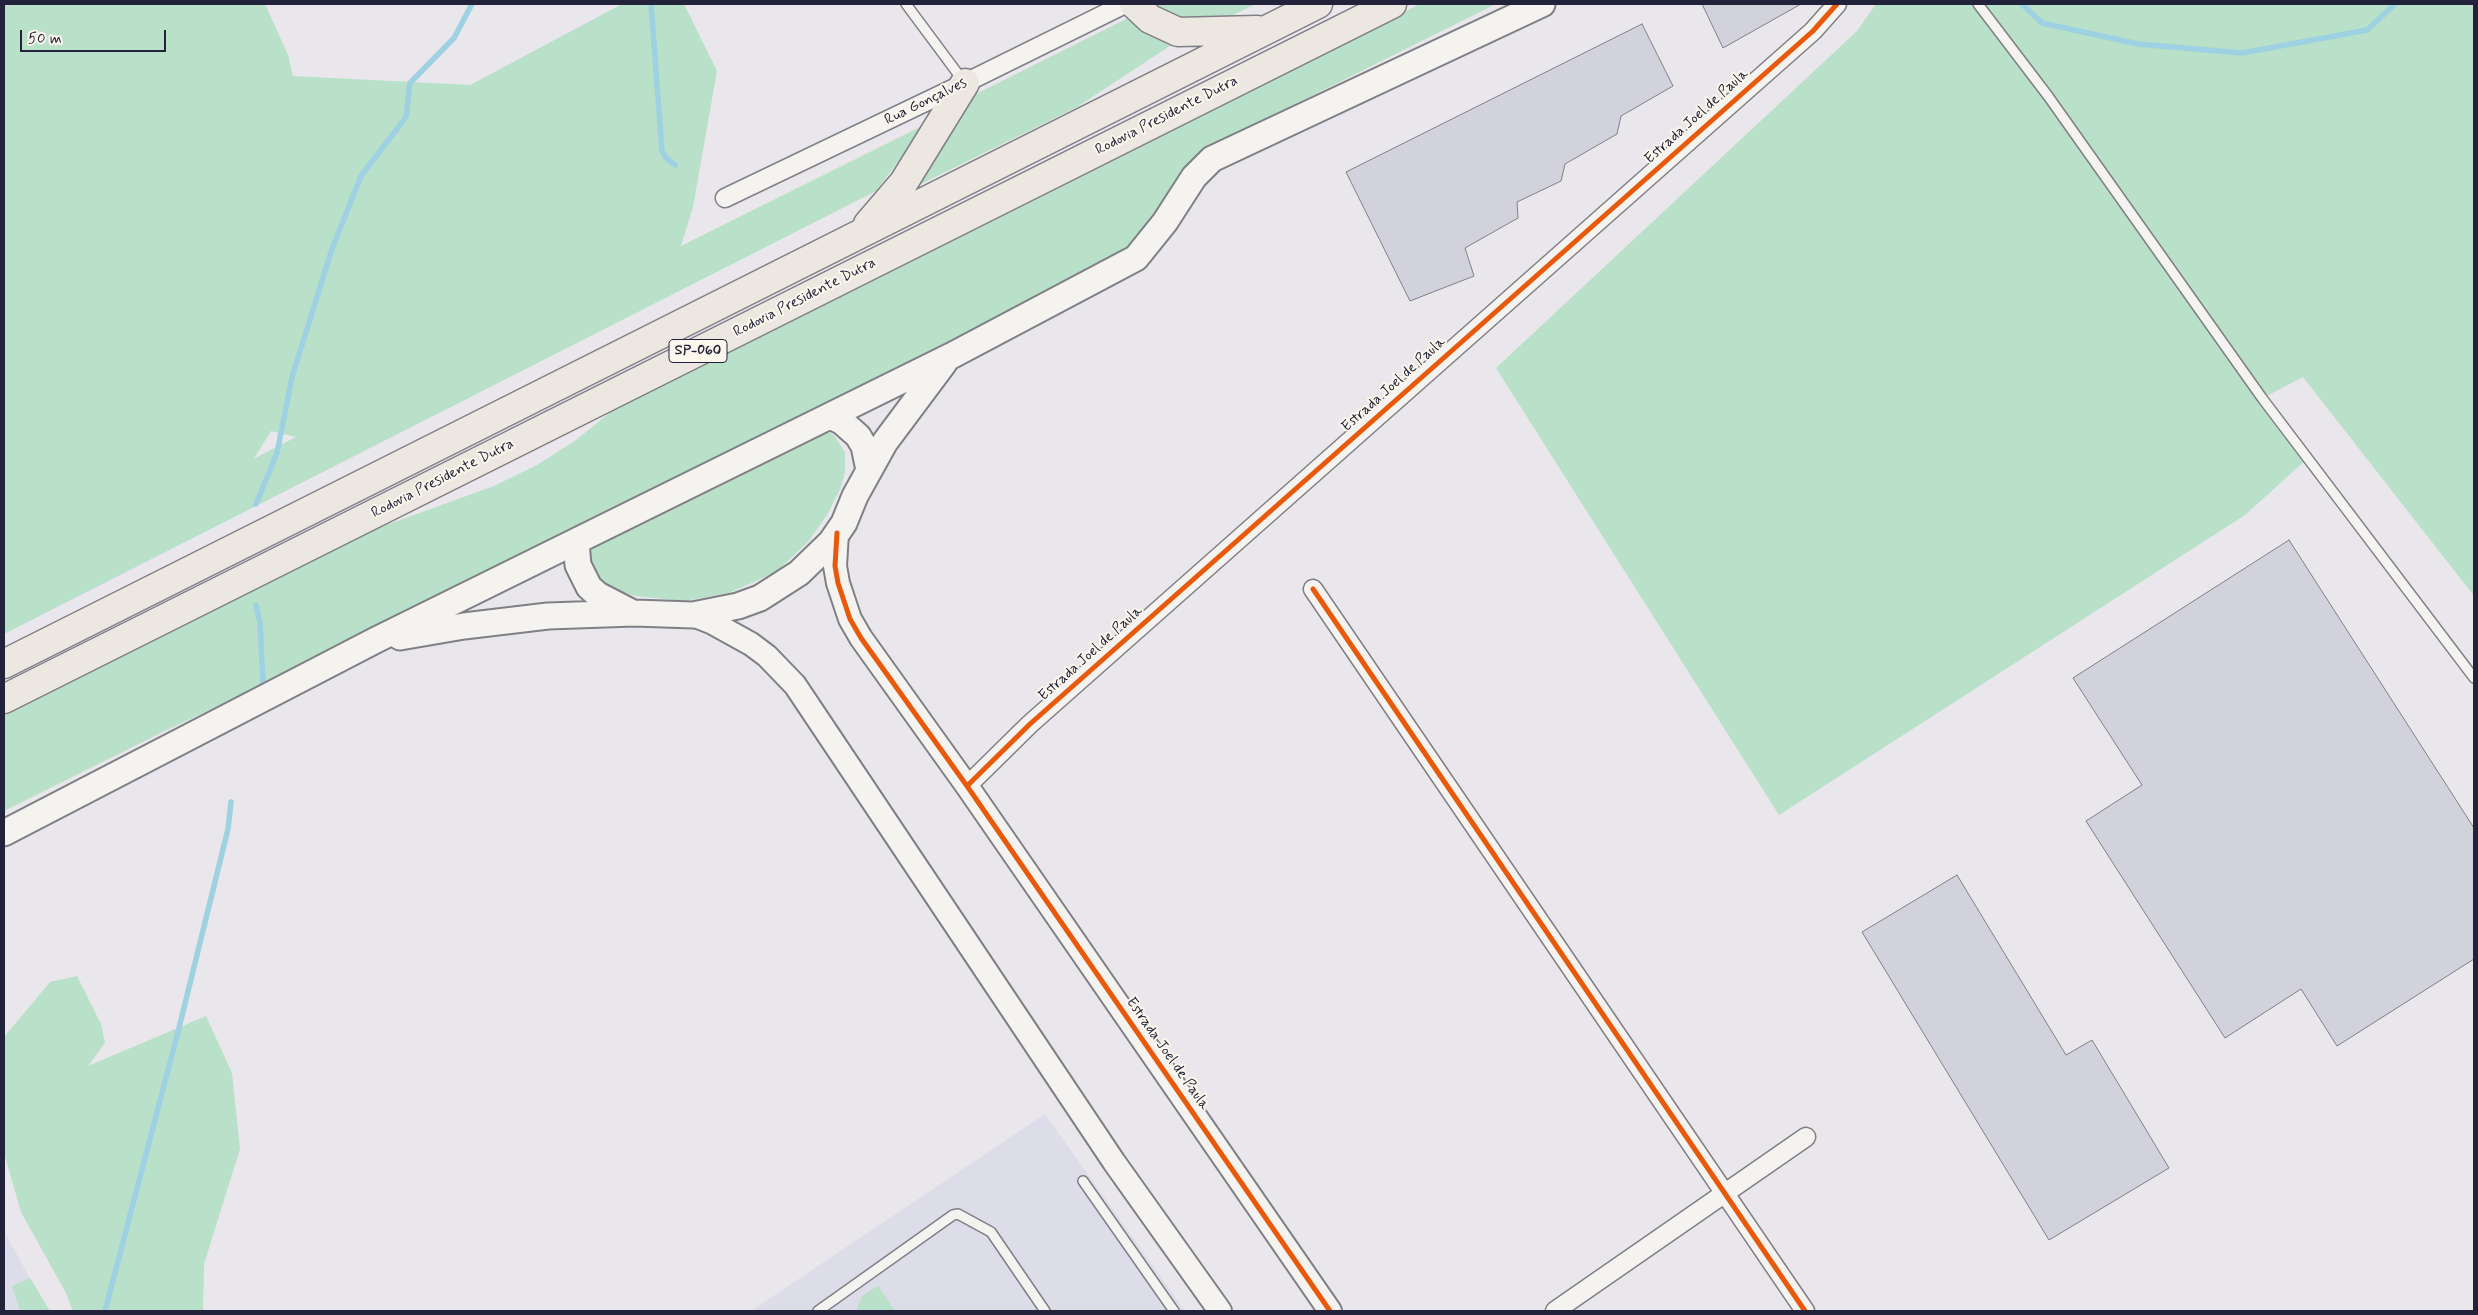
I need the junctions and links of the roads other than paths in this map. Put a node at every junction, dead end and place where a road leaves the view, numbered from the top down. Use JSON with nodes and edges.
{"nodes":[{"id":1,"x":906,"y":4,"type":"edge"},
{"id":2,"x":1124,"y":4,"type":"edge"},
{"id":3,"x":1134,"y":4,"type":"edge"},
{"id":4,"x":1318,"y":4,"type":"edge"},
{"id":5,"x":1392,"y":4,"type":"edge"},
{"id":6,"x":1542,"y":4,"type":"edge"},
{"id":7,"x":1837,"y":4,"type":"edge"},
{"id":8,"x":1978,"y":4,"type":"edge"},
{"id":9,"x":1266,"y":29,"type":"junction"},
{"id":10,"x":965,"y":83,"type":"junction"},
{"id":11,"x":726,"y":198,"type":"dead end"},
{"id":12,"x":861,"y":232,"type":"junction"},
{"id":13,"x":951,"y":356,"type":"junction"},
{"id":14,"x":830,"y":416,"type":"junction"},
{"id":15,"x":869,"y":470,"type":"junction"},
{"id":16,"x":837,"y":533,"type":"junction"},
{"id":17,"x":576,"y":542,"type":"junction"},
{"id":18,"x":1313,"y":588,"type":"dead end"},
{"id":19,"x":634,"y":613,"type":"junction"},
{"id":20,"x":693,"y":616,"type":"junction"},
{"id":21,"x":376,"y":640,"type":"junction"},
{"id":22,"x":4,"y":664,"type":"edge"},
{"id":23,"x":2474,"y":678,"type":"edge"},
{"id":24,"x":4,"y":699,"type":"edge"},
{"id":25,"x":967,"y":786,"type":"junction"},
{"id":26,"x":4,"y":833,"type":"edge"},
{"id":27,"x":1806,"y":1137,"type":"dead end"},
{"id":28,"x":1084,"y":1181,"type":"dead end"},
{"id":29,"x":1725,"y":1193,"type":"junction"},
{"id":30,"x":818,"y":1311,"type":"edge"},
{"id":31,"x":1045,"y":1311,"type":"edge"},
{"id":32,"x":1174,"y":1311,"type":"edge"},
{"id":33,"x":1220,"y":1311,"type":"edge"},
{"id":34,"x":1330,"y":1311,"type":"edge"},
{"id":35,"x":1555,"y":1311,"type":"edge"},
{"id":36,"x":1805,"y":1311,"type":"edge"}],
"edges":[{"from":1,"to":10,"type":"lane"},
{"from":2,"to":10,"type":"street","name":"Rua Gonçalves"},
{"from":3,"to":9,"type":"highway"},
{"from":4,"to":9,"type":"highway","number":"SP-060"},
{"from":5,"to":24,"type":"highway","name":"Rodovia Presidente Dutra","number":"SP-060"},
{"from":6,"to":13,"type":"main road"},
{"from":7,"to":25,"type":"street","name":"Estrada Joel de Paula"},
{"from":8,"to":23,"type":"lane"},
{"from":9,"to":12,"type":"highway","number":"SP-060"},
{"from":10,"to":11,"type":"street","name":"Rua Gonçalves"},
{"from":10,"to":12,"type":"highway"},
{"from":12,"to":22,"type":"highway","number":"SP-060"},
{"from":13,"to":14,"type":"main road"},
{"from":13,"to":15,"type":"main road"},
{"from":14,"to":15,"type":"main road"},
{"from":14,"to":17,"type":"main road"},
{"from":15,"to":16,"type":"main road"},
{"from":16,"to":20,"type":"main road"},
{"from":16,"to":25,"type":"street","name":"Estrada Joel de Paula"},
{"from":17,"to":19,"type":"main road"},
{"from":17,"to":21,"type":"main road"},
{"from":18,"to":29,"type":"street"},
{"from":19,"to":20,"type":"main road"},
{"from":19,"to":21,"type":"main road"},
{"from":20,"to":33,"type":"street"},
{"from":21,"to":26,"type":"main road"},
{"from":25,"to":34,"type":"street","name":"Estrada Joel de Paula"},
{"from":27,"to":29,"type":"street"},
{"from":28,"to":32,"type":"lane"},
{"from":29,"to":35,"type":"street"},
{"from":29,"to":36,"type":"street"},
{"from":30,"to":31,"type":"lane"}]}
